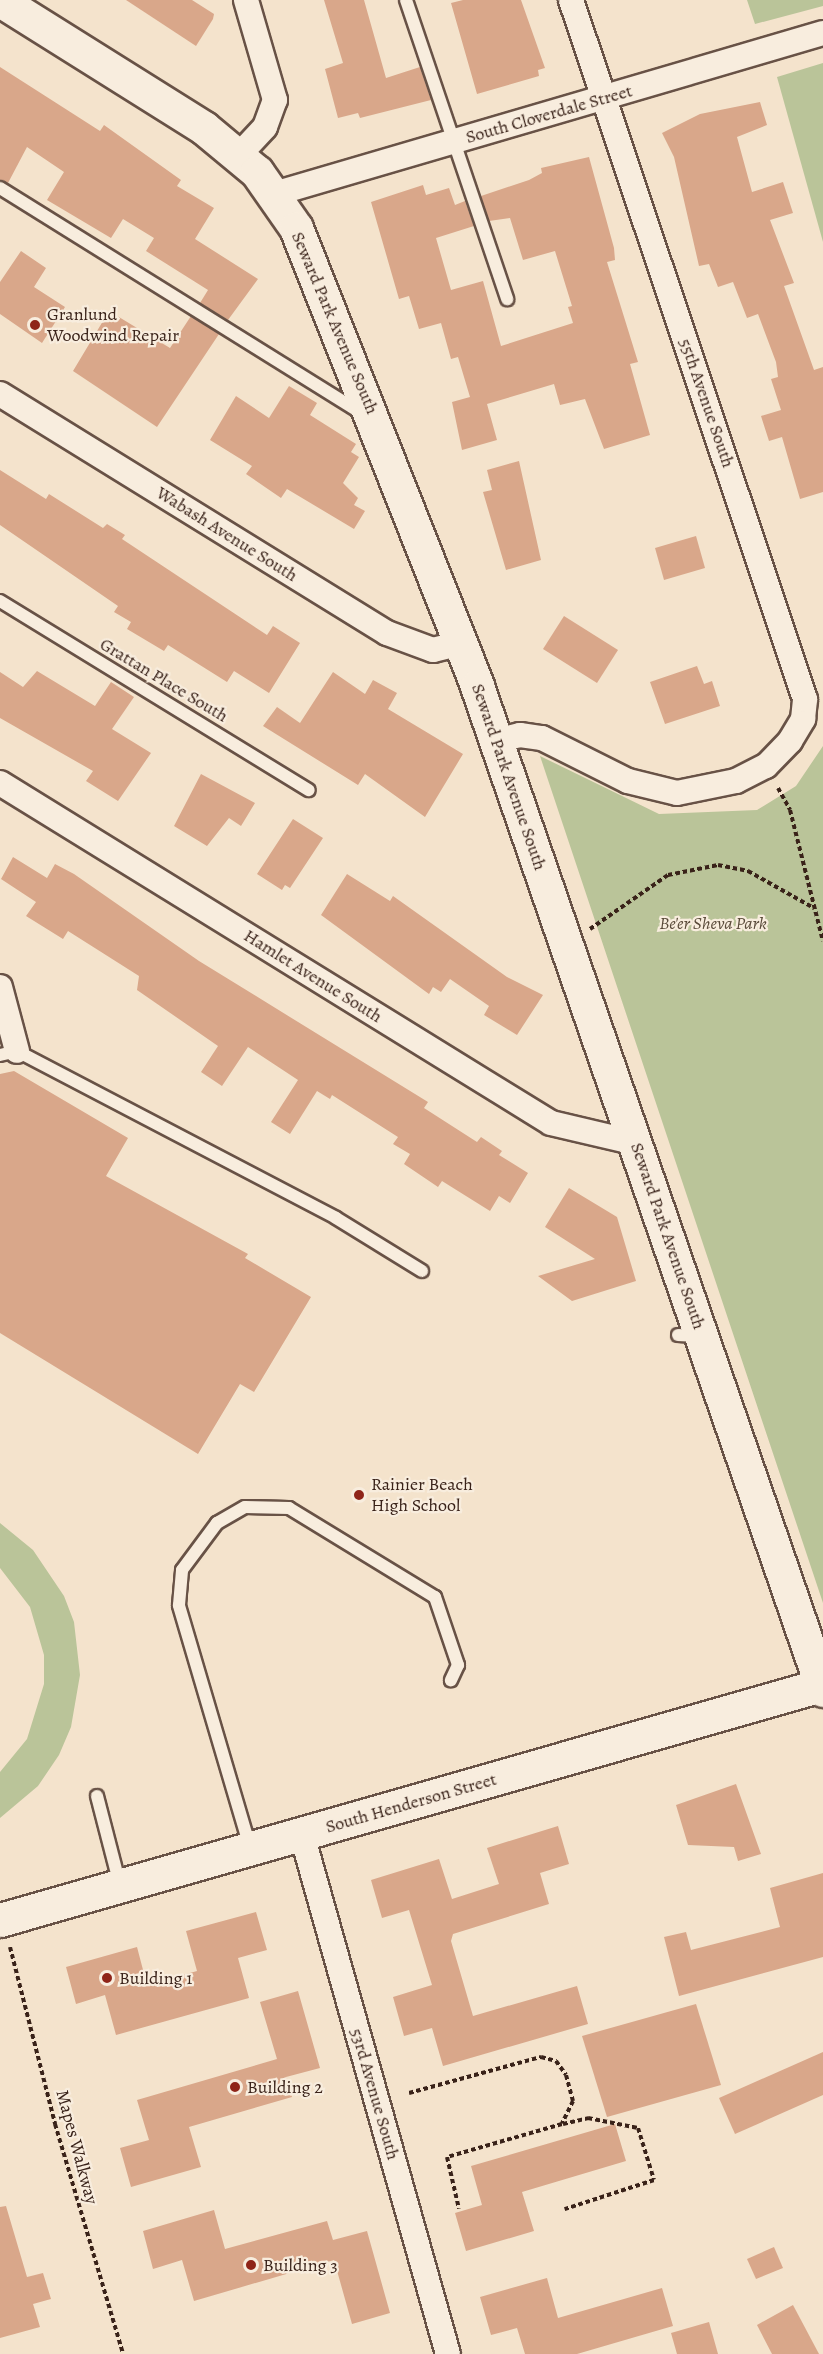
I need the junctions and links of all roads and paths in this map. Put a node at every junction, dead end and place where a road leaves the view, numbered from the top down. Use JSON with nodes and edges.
{"nodes":[{"id":1,"x":0,"y":0,"type":"edge"},
{"id":2,"x":246,"y":0,"type":"edge"},
{"id":3,"x":406,"y":0,"type":"edge"},
{"id":4,"x":571,"y":0,"type":"edge"},
{"id":5,"x":823,"y":33,"type":"edge"},
{"id":6,"x":604,"y":98,"type":"junction"},
{"id":7,"x":453,"y":142,"type":"junction"},
{"id":8,"x":239,"y":155,"type":"junction"},
{"id":9,"x":0,"y":188,"type":"edge"},
{"id":10,"x":274,"y":194,"type":"junction"},
{"id":11,"x":507,"y":299,"type":"dead end"},
{"id":12,"x":0,"y":394,"type":"edge"},
{"id":13,"x":376,"y":422,"type":"junction"},
{"id":14,"x":0,"y":602,"type":"edge"},
{"id":15,"x":461,"y":643,"type":"junction"},
{"id":16,"x":496,"y":741,"type":"junction"},
{"id":17,"x":766,"y":766,"type":"junction"},
{"id":18,"x":0,"y":783,"type":"edge"},
{"id":19,"x":309,"y":790,"type":"dead end"},
{"id":20,"x":814,"y":908,"type":"junction"},
{"id":21,"x":823,"y":941,"type":"edge"},
{"id":22,"x":567,"y":944,"type":"junction"},
{"id":23,"x":0,"y":987,"type":"edge"},
{"id":24,"x":8,"y":1053,"type":"edge"},
{"id":25,"x":636,"y":1143,"type":"junction"},
{"id":26,"x":422,"y":1270,"type":"dead end"},
{"id":27,"x":451,"y":1680,"type":"dead end"},
{"id":28,"x":822,"y":1688,"type":"edge"},
{"id":29,"x":97,"y":1796,"type":"dead end"},
{"id":30,"x":302,"y":1835,"type":"junction"},
{"id":31,"x":251,"y":1851,"type":"junction"},
{"id":32,"x":120,"y":1887,"type":"junction"},
{"id":33,"x":5,"y":1933,"type":"edge"},
{"id":34,"x":409,"y":2093,"type":"dead end"},
{"id":35,"x":562,"y":2124,"type":"junction"},
{"id":36,"x":459,"y":2209,"type":"dead end"},
{"id":37,"x":565,"y":2209,"type":"dead end"},
{"id":38,"x":123,"y":2354,"type":"edge"},
{"id":39,"x":448,"y":2354,"type":"edge"}],
"edges":[{"from":1,"to":8,"type":"street","name":"Seward Park Avenue South"},
{"from":2,"to":8,"type":"street"},
{"from":3,"to":7,"type":"lane"},
{"from":4,"to":6,"type":"street","name":"55th Avenue South"},
{"from":5,"to":6,"type":"street","name":"South Cloverdale Street"},
{"from":6,"to":7,"type":"street","name":"South Cloverdale Street"},
{"from":6,"to":17,"type":"street","name":"55th Avenue South"},
{"from":7,"to":10,"type":"street","name":"South Cloverdale Street"},
{"from":7,"to":11,"type":"lane"},
{"from":8,"to":10,"type":"street","name":"Seward Park Avenue South"},
{"from":9,"to":13,"type":"lane"},
{"from":10,"to":13,"type":"street","name":"Seward Park Avenue South"},
{"from":12,"to":15,"type":"street","name":"Wabash Avenue South"},
{"from":13,"to":15,"type":"street","name":"Seward Park Avenue South"},
{"from":14,"to":19,"type":"lane","name":"Grattan Place South"},
{"from":15,"to":16,"type":"street","name":"Seward Park Avenue South"},
{"from":16,"to":17,"type":"street","name":"55th Avenue South"},
{"from":16,"to":22,"type":"street","name":"Seward Park Avenue South"},
{"from":17,"to":20,"type":"path"},
{"from":18,"to":25,"type":"street","name":"Hamlet Avenue South"},
{"from":20,"to":21,"type":"path"},
{"from":20,"to":22,"type":"path"},
{"from":22,"to":25,"type":"street","name":"Seward Park Avenue South"},
{"from":23,"to":24,"type":"street"},
{"from":24,"to":26,"type":"lane"},
{"from":25,"to":28,"type":"street","name":"Seward Park Avenue South"},
{"from":27,"to":31,"type":"lane"},
{"from":28,"to":30,"type":"street","name":"South Henderson Street"},
{"from":29,"to":32,"type":"lane"},
{"from":30,"to":31,"type":"street","name":"South Henderson Street"},
{"from":30,"to":39,"type":"street","name":"53rd Avenue South"},
{"from":31,"to":32,"type":"street","name":"South Henderson Street"},
{"from":32,"to":33,"type":"street","name":"South Henderson Street"},
{"from":33,"to":38,"type":"path","name":"Mapes Walkway"},
{"from":34,"to":35,"type":"path"},
{"from":35,"to":36,"type":"path"},
{"from":35,"to":37,"type":"path"}]}
